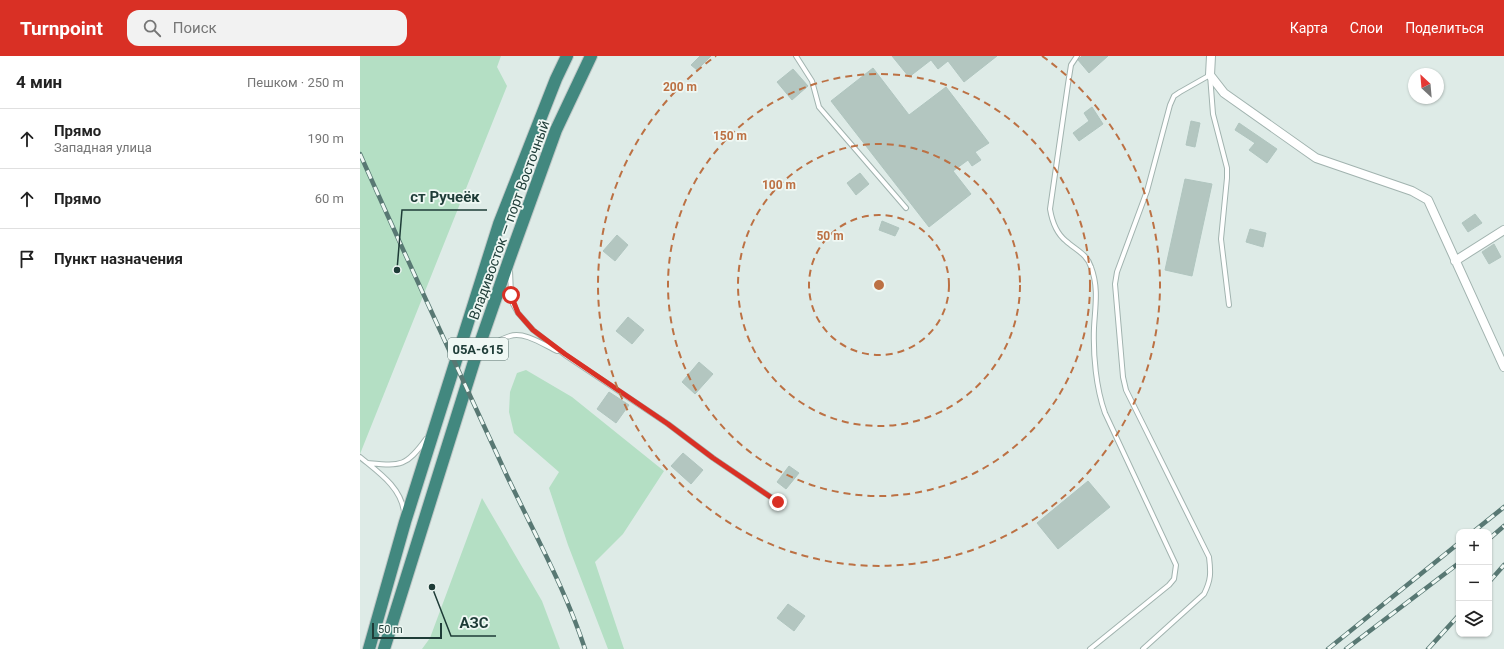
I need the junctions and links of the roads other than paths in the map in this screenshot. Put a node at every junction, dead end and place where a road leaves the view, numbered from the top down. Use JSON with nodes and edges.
{"nodes":[{"id":1,"x":567,"y":56,"type":"edge"},
{"id":2,"x":591,"y":56,"type":"edge"},
{"id":3,"x":796,"y":56,"type":"edge"},
{"id":4,"x":1077,"y":56,"type":"edge"},
{"id":5,"x":1211,"y":56,"type":"edge"},
{"id":6,"x":1210,"y":75,"type":"junction"},
{"id":7,"x":906,"y":208,"type":"dead end"},
{"id":8,"x":1504,"y":230,"type":"edge"},
{"id":9,"x":509,"y":260,"type":"junction"},
{"id":10,"x":1455,"y":261,"type":"junction"},
{"id":11,"x":1229,"y":305,"type":"dead end"},
{"id":12,"x":478,"y":352,"type":"junction"},
{"id":13,"x":565,"y":354,"type":"junction"},
{"id":14,"x":1504,"y":367,"type":"edge"},
{"id":15,"x":434,"y":428,"type":"junction"},
{"id":16,"x":360,"y":457,"type":"edge"},
{"id":17,"x":368,"y":463,"type":"junction"},
{"id":18,"x":778,"y":502,"type":"dead end"},
{"id":19,"x":406,"y":522,"type":"junction"},
{"id":20,"x":369,"y":649,"type":"edge"},
{"id":21,"x":384,"y":649,"type":"edge"},
{"id":22,"x":1090,"y":649,"type":"edge"},
{"id":23,"x":1143,"y":649,"type":"edge"}],
"edges":[{"from":1,"to":15,"type":"highway","name":"Владивосток — порт Восточный","number":"05А-615"},
{"from":2,"to":9,"type":"highway","name":"Владивосток — порт Восточный","number":"05А-615"},
{"from":3,"to":7,"type":"lane"},
{"from":4,"to":22,"type":"lane"},
{"from":5,"to":6,"type":"street"},
{"from":6,"to":10,"type":"street"},
{"from":6,"to":11,"type":"lane"},
{"from":6,"to":23,"type":"lane"},
{"from":8,"to":10,"type":"street"},
{"from":9,"to":12,"type":"highway","name":"Владивосток — порт Восточный","number":"05А-615"},
{"from":9,"to":13,"type":"lane"},
{"from":10,"to":14,"type":"street"},
{"from":12,"to":13,"type":"lane"},
{"from":12,"to":21,"type":"highway","name":"Владивосток — порт Восточный","number":"05А-615"},
{"from":13,"to":18,"type":"lane"},
{"from":15,"to":17,"type":"lane"},
{"from":15,"to":19,"type":"highway","name":"Владивосток — порт Восточный","number":"05А-615"},
{"from":16,"to":17,"type":"lane"},
{"from":17,"to":19,"type":"lane"},
{"from":19,"to":20,"type":"highway","name":"Владивосток — порт Восточный","number":"05А-615"}]}
